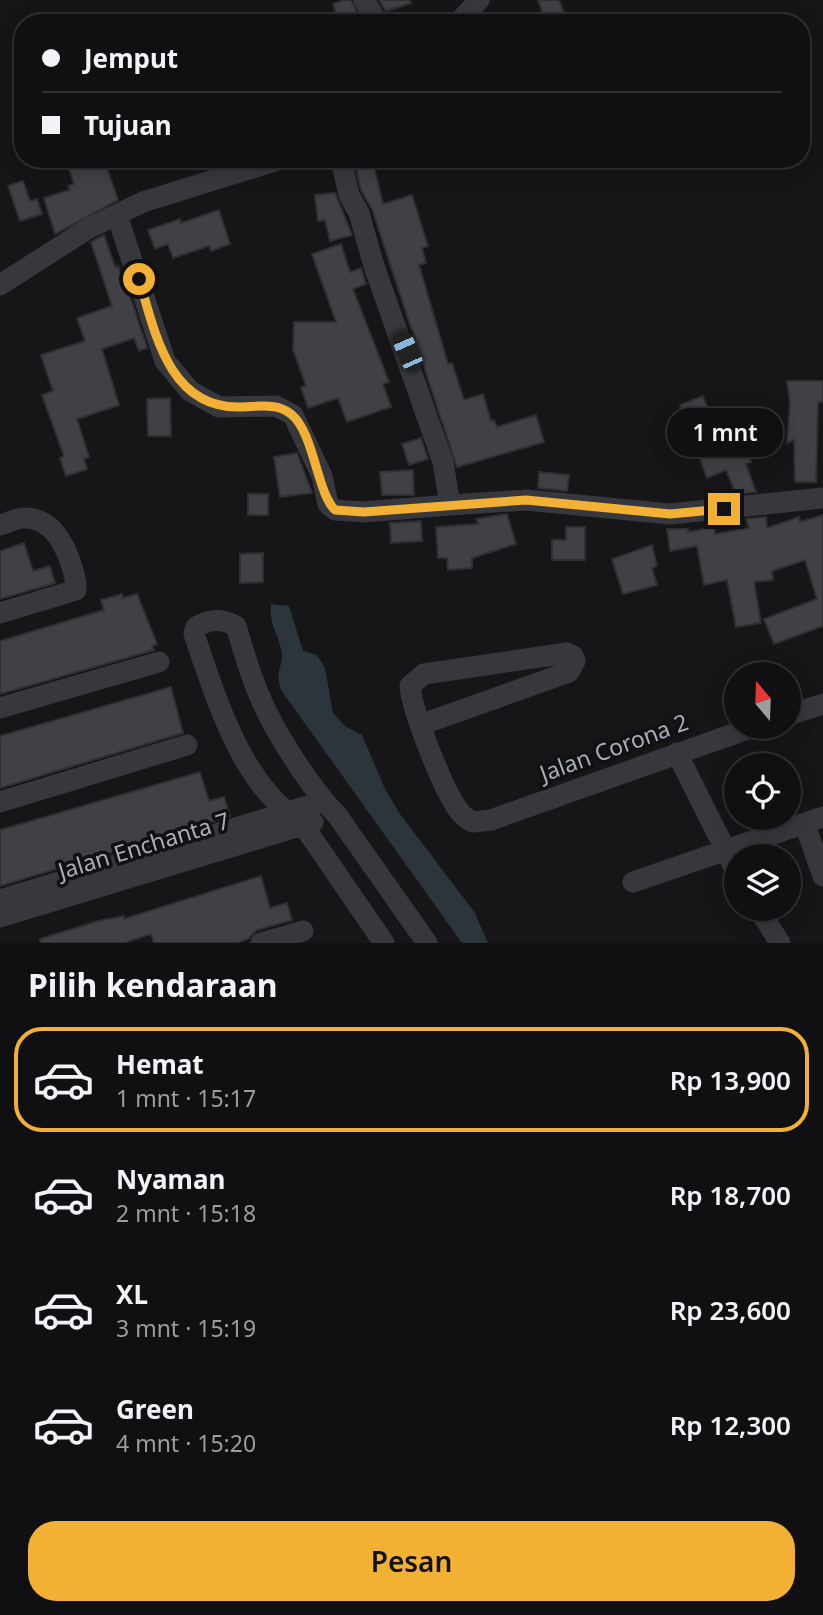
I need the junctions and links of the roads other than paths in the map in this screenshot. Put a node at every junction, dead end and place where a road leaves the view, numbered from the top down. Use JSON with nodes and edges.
{"nodes":[{"id":1,"x":479,"y":0,"type":"edge"},
{"id":2,"x":466,"y":14,"type":"edge"},
{"id":3,"x":252,"y":168,"type":"edge"},
{"id":4,"x":343,"y":168,"type":"edge"},
{"id":5,"x":117,"y":215,"type":"junction"},
{"id":6,"x":0,"y":285,"type":"edge"},
{"id":7,"x":823,"y":498,"type":"edge"},
{"id":8,"x":450,"y":505,"type":"junction"},
{"id":9,"x":0,"y":525,"type":"edge"},
{"id":10,"x":0,"y":612,"type":"edge"},
{"id":11,"x":159,"y":662,"type":"dead end"},
{"id":12,"x":823,"y":704,"type":"edge"},
{"id":13,"x":0,"y":708,"type":"edge"},
{"id":14,"x":802,"y":711,"type":"edge"},
{"id":15,"x":420,"y":725,"type":"junction"},
{"id":16,"x":724,"y":737,"type":"edge"},
{"id":17,"x":187,"y":745,"type":"dead end"},
{"id":18,"x":677,"y":753,"type":"junction"},
{"id":19,"x":0,"y":802,"type":"edge"},
{"id":20,"x":330,"y":808,"type":"junction"},
{"id":21,"x":286,"y":813,"type":"junction"},
{"id":22,"x":814,"y":821,"type":"edge"},
{"id":23,"x":303,"y":825,"type":"junction"},
{"id":24,"x":747,"y":844,"type":"edge"},
{"id":25,"x":724,"y":852,"type":"joint"},
{"id":26,"x":823,"y":876,"type":"edge"},
{"id":27,"x":634,"y":882,"type":"dead end"},
{"id":28,"x":0,"y":900,"type":"edge"},
{"id":29,"x":0,"y":918,"type":"edge"},
{"id":30,"x":766,"y":921,"type":"edge"},
{"id":31,"x":303,"y":931,"type":"dead end"},
{"id":32,"x":261,"y":943,"type":"edge"},
{"id":33,"x":383,"y":943,"type":"edge"},
{"id":34,"x":427,"y":943,"type":"edge"},
{"id":35,"x":779,"y":943,"type":"edge"}],
"edges":[{"from":1,"to":2,"type":"street"},
{"from":3,"to":5,"type":"street"},
{"from":4,"to":8,"type":"street"},
{"from":5,"to":6,"type":"street"},
{"from":5,"to":8,"type":"street"},
{"from":7,"to":8,"type":"street"},
{"from":9,"to":10,"type":"street"},
{"from":11,"to":13,"type":"street"},
{"from":12,"to":14,"type":"street"},
{"from":15,"to":15,"type":"street"},
{"from":15,"to":18,"type":"street","name":"Jalan Corona 2"},
{"from":16,"to":18,"type":"street","name":"Jalan Corona 2"},
{"from":17,"to":19,"type":"street"},
{"from":18,"to":25,"type":"street"},
{"from":20,"to":21,"type":"street","name":"Jalan Enchanta 7"},
{"from":20,"to":21,"type":"street"},
{"from":20,"to":23,"type":"street","name":"Jalan Enchanta 7"},
{"from":20,"to":34,"type":"street"},
{"from":21,"to":23,"type":"street"},
{"from":21,"to":28,"type":"street","name":"Jalan Enchanta 7"},
{"from":22,"to":24,"type":"street"},
{"from":22,"to":26,"type":"street"},
{"from":23,"to":29,"type":"street","name":"Jalan Enchanta 7"},
{"from":23,"to":33,"type":"street"},
{"from":25,"to":27,"type":"street"},
{"from":30,"to":35,"type":"street"},
{"from":31,"to":32,"type":"street"}]}
